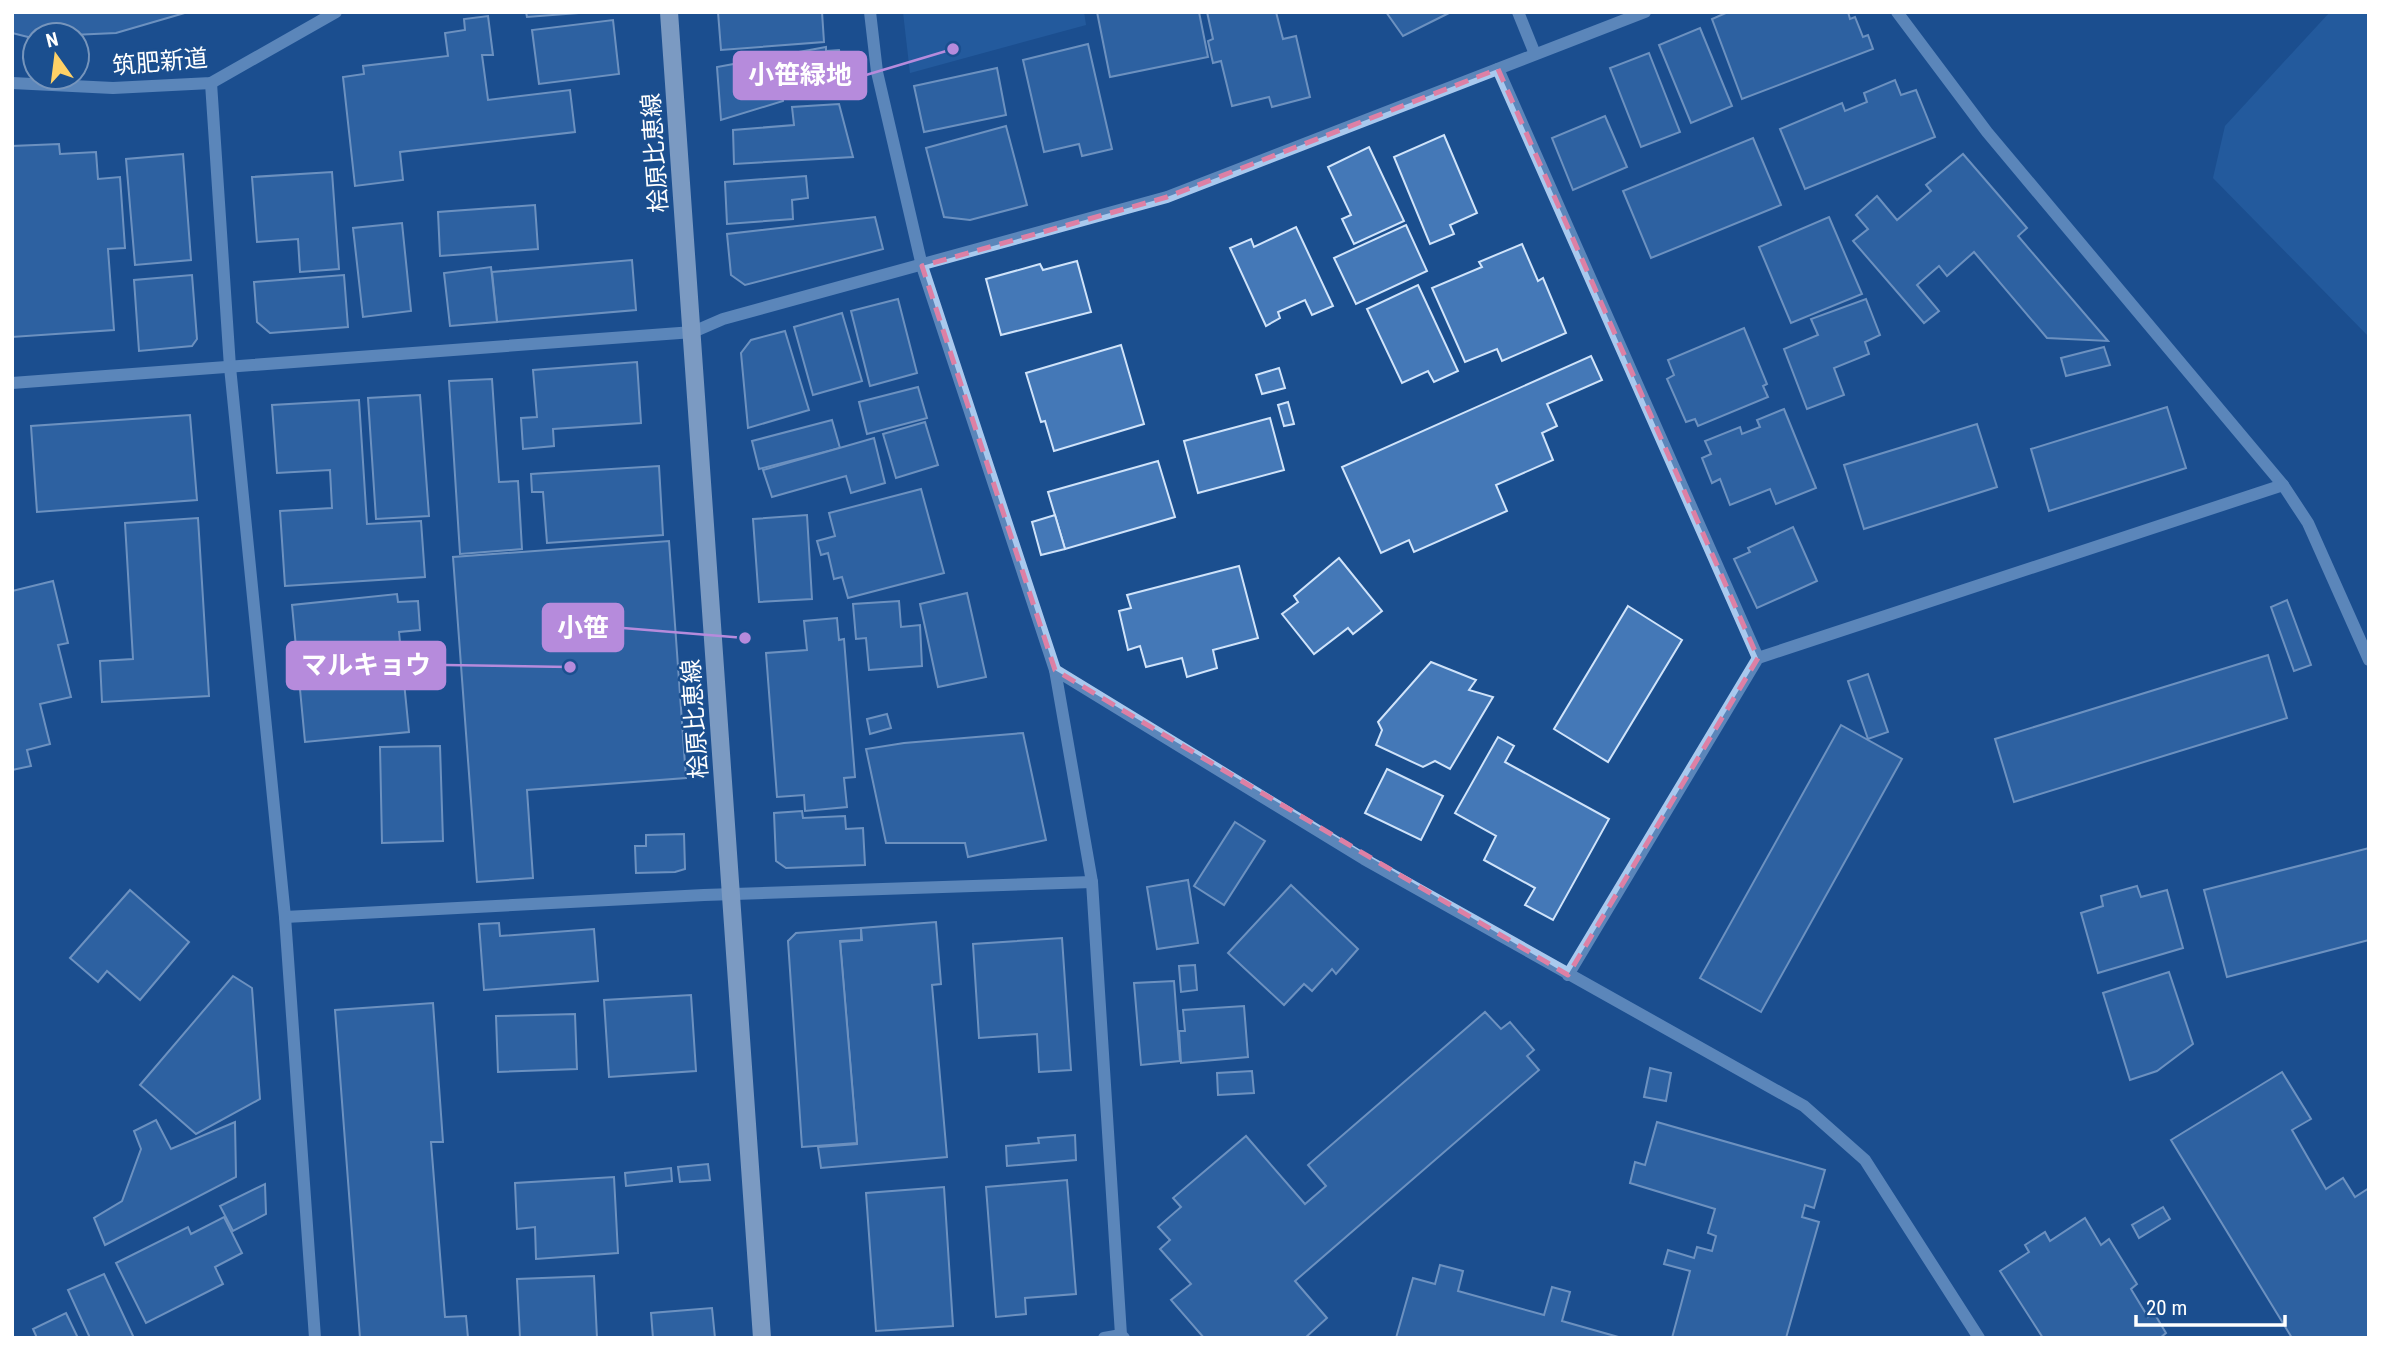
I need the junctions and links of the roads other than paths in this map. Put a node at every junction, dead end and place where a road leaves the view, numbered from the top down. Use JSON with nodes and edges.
{"nodes":[{"id":1,"x":336,"y":12,"type":"edge"},
{"id":2,"x":669,"y":12,"type":"edge"},
{"id":3,"x":870,"y":12,"type":"edge"},
{"id":4,"x":1518,"y":12,"type":"edge"},
{"id":5,"x":1645,"y":12,"type":"edge"},
{"id":6,"x":1897,"y":12,"type":"edge"},
{"id":7,"x":1535,"y":54,"type":"junction"},
{"id":8,"x":1498,"y":69,"type":"junction"},
{"id":9,"x":12,"y":83,"type":"edge"},
{"id":10,"x":211,"y":83,"type":"junction"},
{"id":11,"x":922,"y":265,"type":"junction"},
{"id":12,"x":693,"y":332,"type":"junction"},
{"id":13,"x":230,"y":367,"type":"junction"},
{"id":14,"x":12,"y":383,"type":"edge"},
{"id":15,"x":2283,"y":485,"type":"junction"},
{"id":16,"x":1758,"y":658,"type":"junction"},
{"id":17,"x":2369,"y":660,"type":"edge"},
{"id":18,"x":1055,"y":670,"type":"junction"},
{"id":19,"x":1092,"y":882,"type":"junction"},
{"id":20,"x":732,"y":894,"type":"junction"},
{"id":21,"x":285,"y":917,"type":"junction"},
{"id":22,"x":1568,"y":975,"type":"junction"},
{"id":23,"x":1123,"y":1336,"type":"edge"},
{"id":24,"x":315,"y":1338,"type":"edge"},
{"id":25,"x":762,"y":1338,"type":"edge"},
{"id":26,"x":1104,"y":1338,"type":"edge"},
{"id":27,"x":1979,"y":1338,"type":"edge"}],
"edges":[{"from":1,"to":10,"type":"street","name":"筑肥新道"},
{"from":2,"to":12,"type":"main road","name":"桧原比恵線"},
{"from":3,"to":11,"type":"street"},
{"from":4,"to":7,"type":"street"},
{"from":5,"to":7,"type":"street"},
{"from":6,"to":15,"type":"street"},
{"from":7,"to":8,"type":"street"},
{"from":8,"to":11,"type":"street"},
{"from":8,"to":16,"type":"street"},
{"from":9,"to":10,"type":"street","name":"筑肥新道"},
{"from":10,"to":13,"type":"street"},
{"from":11,"to":12,"type":"street"},
{"from":11,"to":18,"type":"street"},
{"from":12,"to":13,"type":"street"},
{"from":12,"to":20,"type":"main road","name":"桧原比恵線"},
{"from":13,"to":14,"type":"street"},
{"from":13,"to":21,"type":"street"},
{"from":15,"to":16,"type":"street"},
{"from":15,"to":17,"type":"street"},
{"from":16,"to":22,"type":"street"},
{"from":18,"to":19,"type":"street"},
{"from":18,"to":22,"type":"street"},
{"from":19,"to":20,"type":"street"},
{"from":19,"to":23,"type":"street"},
{"from":20,"to":21,"type":"street"},
{"from":20,"to":25,"type":"main road","name":"桧原比恵線"},
{"from":21,"to":24,"type":"street"},
{"from":22,"to":27,"type":"street"},
{"from":23,"to":26,"type":"street"}]}
